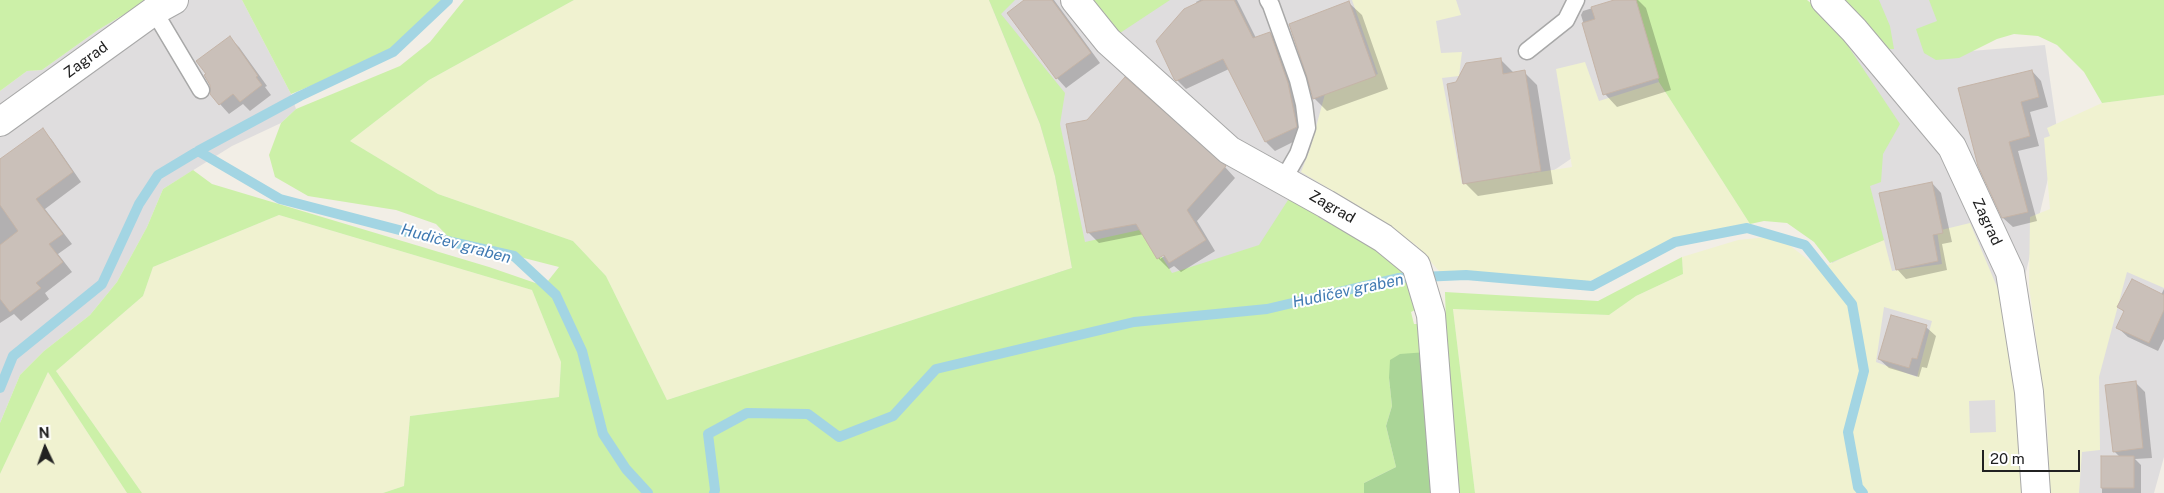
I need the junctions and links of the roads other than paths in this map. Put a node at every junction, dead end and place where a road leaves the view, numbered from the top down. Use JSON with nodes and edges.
{"nodes":[{"id":1,"x":1075,"y":0,"type":"edge"},
{"id":2,"x":1268,"y":0,"type":"edge"},
{"id":3,"x":1576,"y":0,"type":"edge"},
{"id":4,"x":1825,"y":0,"type":"edge"},
{"id":5,"x":164,"y":6,"type":"edge"},
{"id":6,"x":1527,"y":51,"type":"dead end"},
{"id":7,"x":200,"y":90,"type":"dead end"},
{"id":8,"x":0,"y":122,"type":"edge"},
{"id":9,"x":1282,"y":180,"type":"junction"},
{"id":10,"x":1445,"y":493,"type":"edge"},
{"id":11,"x":2036,"y":493,"type":"edge"}],
"edges":[{"from":1,"to":9,"type":"street","name":"Zagrad"},
{"from":2,"to":9,"type":"lane"},
{"from":3,"to":6,"type":"lane"},
{"from":4,"to":11,"type":"street","name":"Zagrad"},
{"from":5,"to":7,"type":"lane"},
{"from":5,"to":8,"type":"street","name":"Zagrad"},
{"from":9,"to":10,"type":"street","name":"Zagrad"}]}
